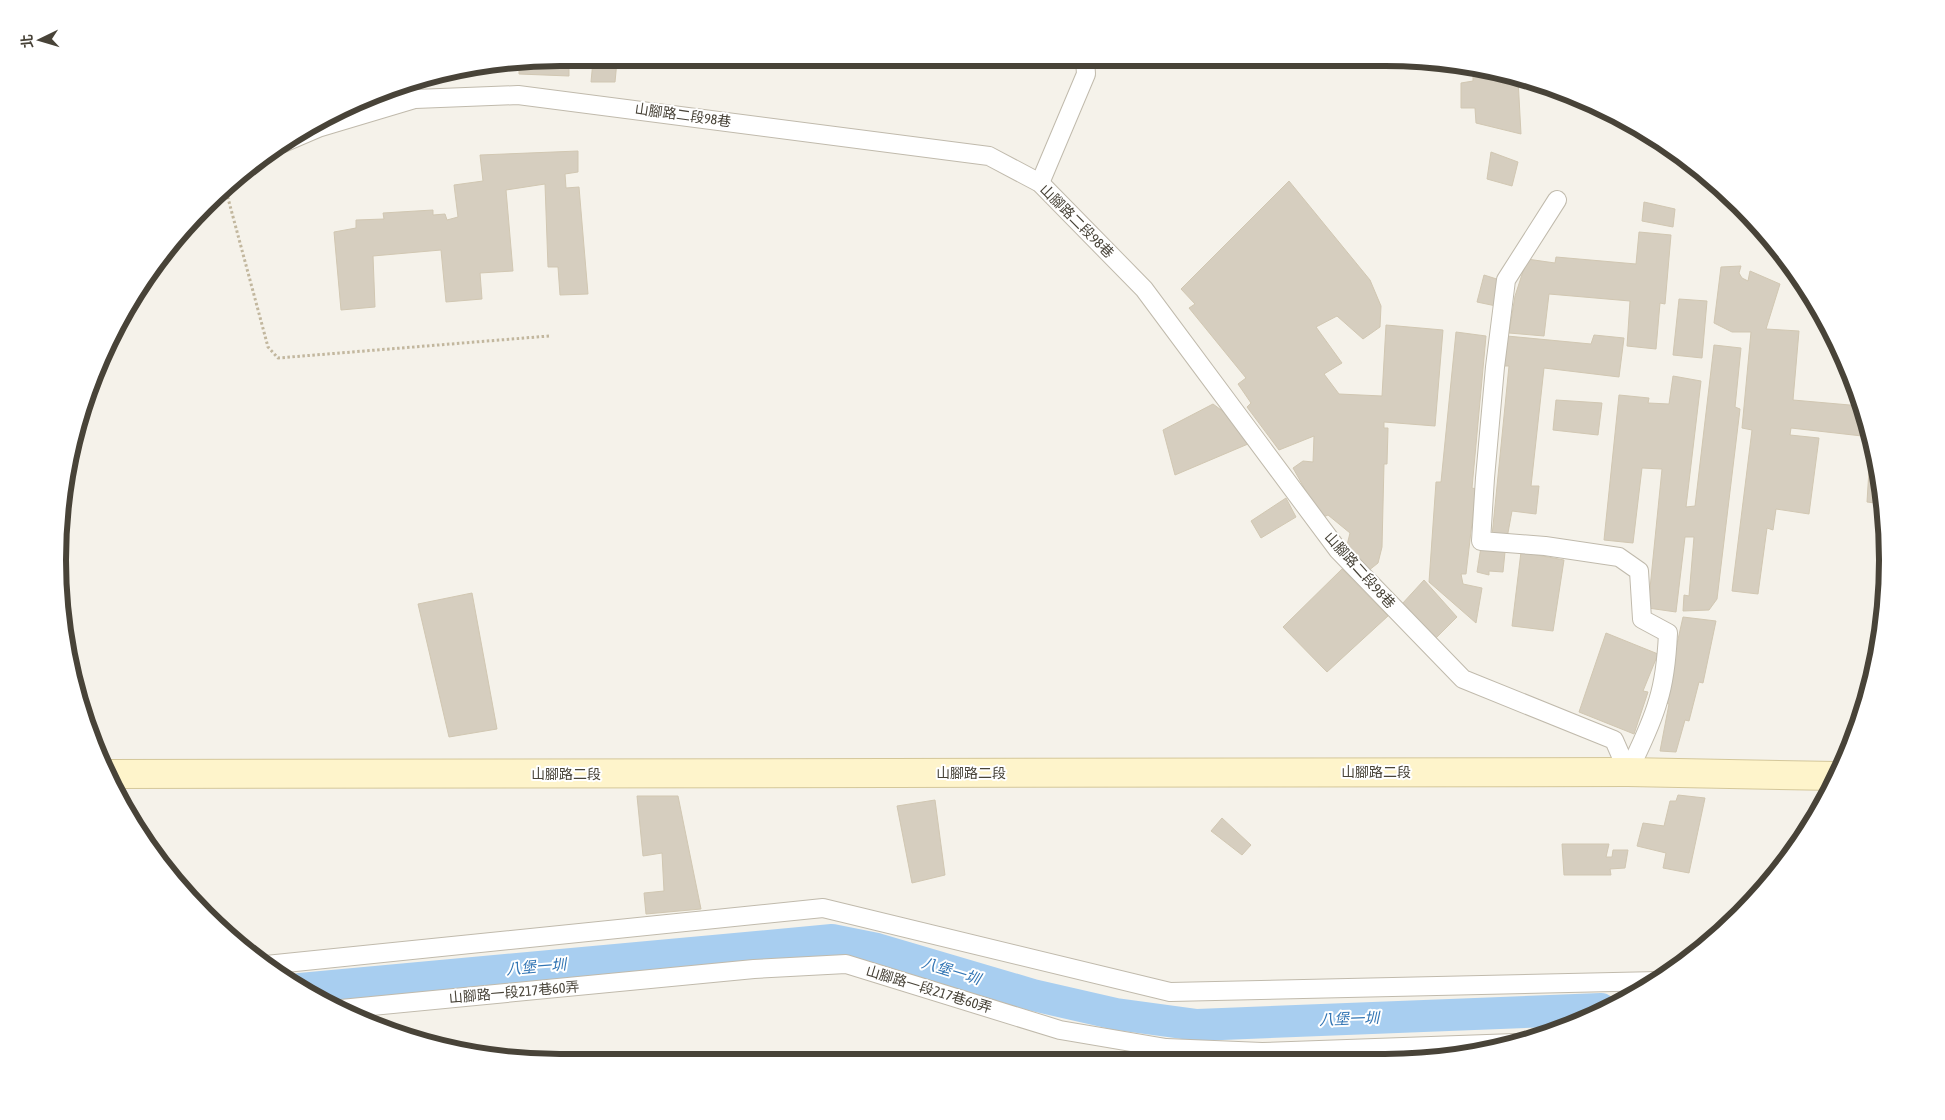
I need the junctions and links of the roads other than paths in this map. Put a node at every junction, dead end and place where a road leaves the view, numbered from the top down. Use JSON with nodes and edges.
{"nodes":[{"id":1,"x":1085,"y":66,"type":"edge"},
{"id":2,"x":324,"y":126,"type":"edge"},
{"id":3,"x":1040,"y":183,"type":"junction"},
{"id":4,"x":1557,"y":200,"type":"dead end"},
{"id":5,"x":1628,"y":772,"type":"junction"},
{"id":6,"x":115,"y":774,"type":"edge"},
{"id":7,"x":1829,"y":776,"type":"edge"},
{"id":8,"x":276,"y":964,"type":"edge"},
{"id":9,"x":1643,"y":981,"type":"edge"},
{"id":10,"x":353,"y":1008,"type":"edge"},
{"id":11,"x":1480,"y":1044,"type":"edge"}],
"edges":[{"from":1,"to":3,"type":"lane"},
{"from":2,"to":3,"type":"lane","name":"山腳路二段98巷"},
{"from":3,"to":5,"type":"lane","name":"山腳路二段98巷"},
{"from":4,"to":5,"type":"lane"},
{"from":5,"to":6,"type":"main road","name":"山腳路二段"},
{"from":5,"to":7,"type":"main road","name":"山腳路二段"},
{"from":8,"to":9,"type":"lane"},
{"from":10,"to":11,"type":"lane","name":"山腳路一段217巷60弄"}]}
